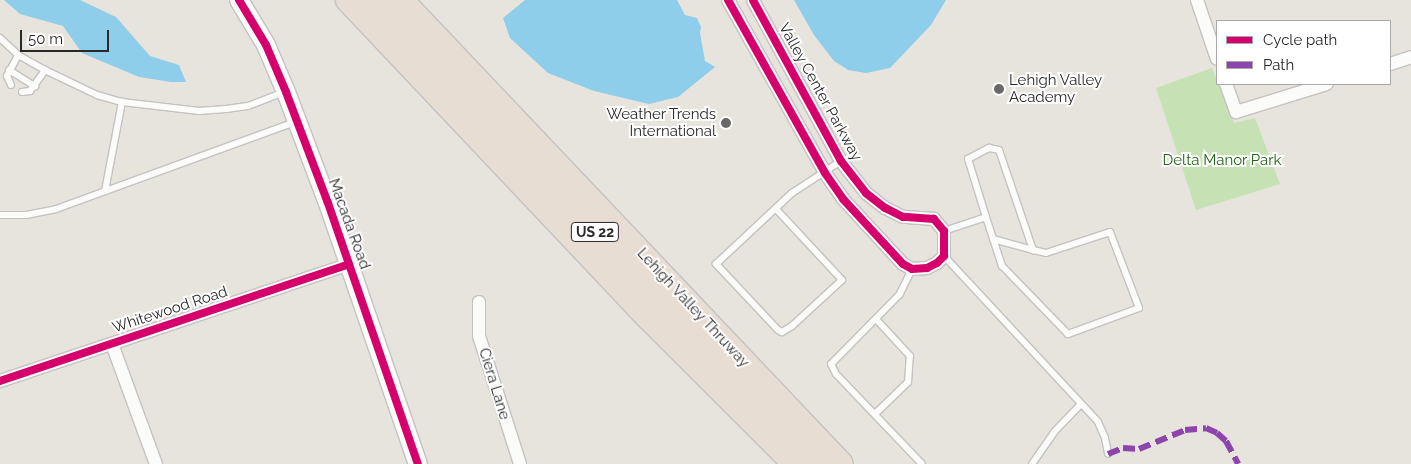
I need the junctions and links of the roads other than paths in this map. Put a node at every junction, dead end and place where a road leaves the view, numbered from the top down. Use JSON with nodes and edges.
{"nodes":[{"id":1,"x":239,"y":0,"type":"edge"},
{"id":2,"x":336,"y":0,"type":"edge"},
{"id":3,"x":348,"y":0,"type":"edge"},
{"id":4,"x":376,"y":0,"type":"edge"},
{"id":5,"x":401,"y":0,"type":"edge"},
{"id":6,"x":728,"y":0,"type":"edge"},
{"id":7,"x":753,"y":0,"type":"edge"},
{"id":8,"x":1197,"y":0,"type":"edge"},
{"id":9,"x":0,"y":38,"type":"edge"},
{"id":10,"x":18,"y":55,"type":"junction"},
{"id":11,"x":1216,"y":56,"type":"edge"},
{"id":12,"x":1411,"y":57,"type":"edge"},
{"id":13,"x":1391,"y":64,"type":"edge"},
{"id":14,"x":9,"y":70,"type":"junction"},
{"id":15,"x":45,"y":70,"type":"junction"},
{"id":16,"x":428,"y":84,"type":"junction"},
{"id":17,"x":11,"y":85,"type":"dead end"},
{"id":18,"x":1226,"y":85,"type":"edge"},
{"id":19,"x":1324,"y":85,"type":"edge"},
{"id":20,"x":35,"y":86,"type":"junction"},
{"id":21,"x":286,"y":91,"type":"junction"},
{"id":22,"x":22,"y":92,"type":"dead end"},
{"id":23,"x":122,"y":102,"type":"junction"},
{"id":24,"x":297,"y":121,"type":"junction"},
{"id":25,"x":841,"y":162,"type":"junction"},
{"id":26,"x":825,"y":173,"type":"junction"},
{"id":27,"x":105,"y":191,"type":"junction"},
{"id":28,"x":776,"y":209,"type":"junction"},
{"id":29,"x":0,"y":215,"type":"edge"},
{"id":30,"x":986,"y":217,"type":"junction"},
{"id":31,"x":944,"y":231,"type":"junction"},
{"id":32,"x":993,"y":239,"type":"junction"},
{"id":33,"x":1033,"y":250,"type":"junction"},
{"id":34,"x":944,"y":256,"type":"junction"},
{"id":35,"x":349,"y":264,"type":"junction"},
{"id":36,"x":912,"y":269,"type":"junction"},
{"id":37,"x":479,"y":302,"type":"dead end"},
{"id":38,"x":876,"y":319,"type":"junction"},
{"id":39,"x":112,"y":344,"type":"junction"},
{"id":40,"x":0,"y":381,"type":"edge"},
{"id":41,"x":1081,"y":404,"type":"junction"},
{"id":42,"x":875,"y":414,"type":"junction"},
{"id":43,"x":1108,"y":454,"type":"dead end"},
{"id":44,"x":156,"y":464,"type":"edge"},
{"id":45,"x":418,"y":464,"type":"edge"},
{"id":46,"x":520,"y":464,"type":"edge"},
{"id":47,"x":794,"y":464,"type":"edge"},
{"id":48,"x":814,"y":464,"type":"edge"},
{"id":49,"x":840,"y":464,"type":"edge"},
{"id":50,"x":922,"y":464,"type":"edge"},
{"id":51,"x":1032,"y":464,"type":"edge"}],
"edges":[{"from":1,"to":21,"type":"street","name":"Macada Road"},
{"from":2,"to":16,"type":"highway"},
{"from":3,"to":16,"type":"highway"},
{"from":4,"to":48,"type":"highway","name":"Lehigh Valley Thruway","number":"US 22"},
{"from":5,"to":49,"type":"highway","name":"Lehigh Valley Thruway","number":"US 22"},
{"from":6,"to":26,"type":"street"},
{"from":7,"to":25,"type":"street","name":"Valley Center Parkway"},
{"from":8,"to":11,"type":"street"},
{"from":9,"to":10,"type":"lane"},
{"from":10,"to":14,"type":"lane"},
{"from":10,"to":15,"type":"lane"},
{"from":12,"to":13,"type":"street"},
{"from":14,"to":17,"type":"lane"},
{"from":14,"to":20,"type":"lane"},
{"from":15,"to":20,"type":"lane"},
{"from":15,"to":23,"type":"lane"},
{"from":16,"to":47,"type":"highway"},
{"from":18,"to":19,"type":"street"},
{"from":20,"to":22,"type":"lane"},
{"from":21,"to":23,"type":"lane"},
{"from":21,"to":24,"type":"street","name":"Macada Road"},
{"from":23,"to":27,"type":"lane"},
{"from":24,"to":27,"type":"lane"},
{"from":24,"to":35,"type":"street","name":"Macada Road"},
{"from":25,"to":26,"type":"lane"},
{"from":25,"to":31,"type":"street","name":"Valley Center Parkway"},
{"from":26,"to":28,"type":"lane"},
{"from":26,"to":36,"type":"street"},
{"from":27,"to":29,"type":"lane"},
{"from":28,"to":28,"type":"lane"},
{"from":30,"to":31,"type":"lane"},
{"from":30,"to":32,"type":"lane"},
{"from":30,"to":33,"type":"lane"},
{"from":31,"to":34,"type":"street"},
{"from":32,"to":33,"type":"lane"},
{"from":32,"to":33,"type":"lane"},
{"from":34,"to":36,"type":"street"},
{"from":34,"to":41,"type":"lane"},
{"from":35,"to":39,"type":"street","name":"Whitewood Road"},
{"from":35,"to":45,"type":"street","name":"Macada Road"},
{"from":36,"to":38,"type":"lane"},
{"from":37,"to":46,"type":"street","name":"Ciera Lane"},
{"from":38,"to":42,"type":"lane"},
{"from":38,"to":42,"type":"lane"},
{"from":39,"to":40,"type":"street","name":"Whitewood Road"},
{"from":39,"to":44,"type":"street"},
{"from":41,"to":43,"type":"lane"},
{"from":41,"to":51,"type":"lane"},
{"from":42,"to":50,"type":"lane"}]}
